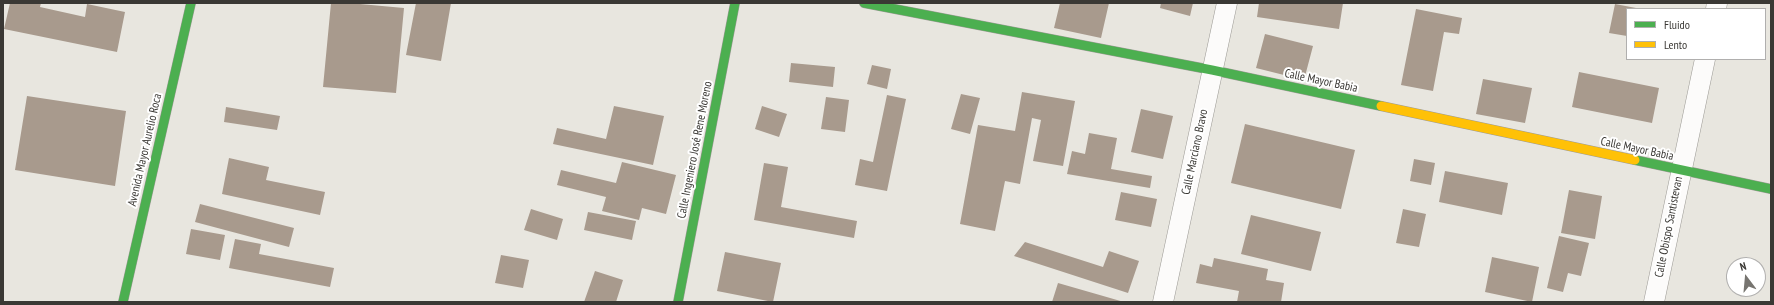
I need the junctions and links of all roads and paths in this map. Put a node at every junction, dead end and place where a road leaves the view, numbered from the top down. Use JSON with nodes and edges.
{"nodes":[{"id":1,"x":191,"y":3,"type":"edge"},
{"id":2,"x":736,"y":3,"type":"edge"},
{"id":3,"x":864,"y":3,"type":"edge"},
{"id":4,"x":1227,"y":3,"type":"edge"},
{"id":5,"x":1705,"y":60,"type":"edge"},
{"id":6,"x":1212,"y":70,"type":"junction"},
{"id":7,"x":1681,"y":170,"type":"junction"},
{"id":8,"x":1771,"y":189,"type":"edge"},
{"id":9,"x":123,"y":302,"type":"edge"},
{"id":10,"x":678,"y":302,"type":"edge"},
{"id":11,"x":1163,"y":302,"type":"edge"},
{"id":12,"x":1654,"y":302,"type":"edge"}],
"edges":[{"from":1,"to":9,"type":"street","name":"Avenida Mayor Aurelio Roca"},
{"from":2,"to":10,"type":"street","name":"Calle Ingeniero José Rene Moreno"},
{"from":3,"to":6,"type":"street","name":"Calle Mayor Babia"},
{"from":4,"to":6,"type":"street","name":"Calle Marciano Bravo"},
{"from":5,"to":7,"type":"street","name":"Calle Obispo Santistevan"},
{"from":6,"to":7,"type":"street","name":"Calle Mayor Babia"},
{"from":6,"to":11,"type":"street","name":"Calle Marciano Bravo"},
{"from":7,"to":8,"type":"street","name":"Calle Mayor Babia"},
{"from":7,"to":12,"type":"street","name":"Calle Obispo Santistevan"}]}
